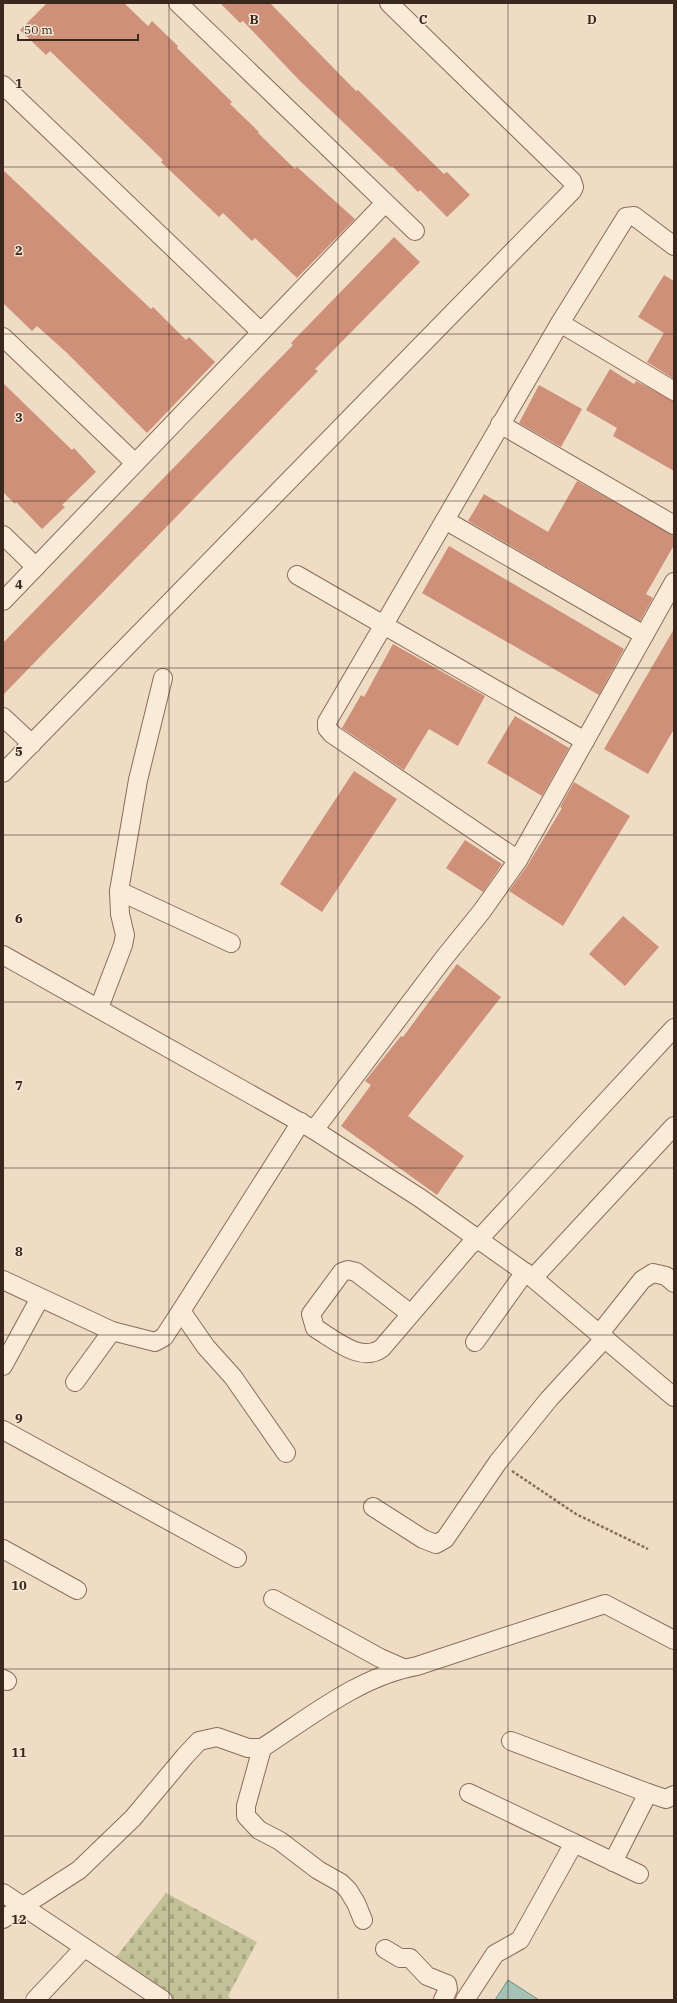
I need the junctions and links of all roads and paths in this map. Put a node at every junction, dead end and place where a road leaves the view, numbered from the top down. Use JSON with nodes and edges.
{"nodes":[{"id":1,"x":178,"y":3,"type":"edge"},
{"id":2,"x":389,"y":3,"type":"edge"},
{"id":3,"x":3,"y":85,"type":"edge"},
{"id":4,"x":385,"y":203,"type":"junction"},
{"id":5,"x":415,"y":232,"type":"dead end"},
{"id":6,"x":674,"y":246,"type":"edge"},
{"id":7,"x":560,"y":323,"type":"junction"},
{"id":8,"x":261,"y":332,"type":"junction"},
{"id":9,"x":3,"y":337,"type":"edge"},
{"id":10,"x":674,"y":391,"type":"edge"},
{"id":11,"x":500,"y":424,"type":"junction"},
{"id":12,"x":135,"y":463,"type":"junction"},
{"id":13,"x":445,"y":520,"type":"junction"},
{"id":14,"x":674,"y":525,"type":"edge"},
{"id":15,"x":3,"y":535,"type":"edge"},
{"id":16,"x":36,"y":567,"type":"junction"},
{"id":17,"x":297,"y":575,"type":"dead end"},
{"id":18,"x":674,"y":582,"type":"edge"},
{"id":19,"x":3,"y":601,"type":"edge"},
{"id":20,"x":383,"y":625,"type":"junction"},
{"id":21,"x":644,"y":635,"type":"junction"},
{"id":22,"x":163,"y":678,"type":"dead end"},
{"id":23,"x":3,"y":717,"type":"edge"},
{"id":24,"x":584,"y":741,"type":"junction"},
{"id":25,"x":32,"y":744,"type":"junction"},
{"id":26,"x":3,"y":774,"type":"edge"},
{"id":27,"x":518,"y":860,"type":"junction"},
{"id":28,"x":119,"y":891,"type":"junction"},
{"id":29,"x":231,"y":943,"type":"dead end"},
{"id":30,"x":3,"y":955,"type":"edge"},
{"id":31,"x":98,"y":1008,"type":"junction"},
{"id":32,"x":674,"y":1028,"type":"edge"},
{"id":33,"x":308,"y":1126,"type":"junction"},
{"id":34,"x":674,"y":1126,"type":"edge"},
{"id":35,"x":479,"y":1239,"type":"junction"},
{"id":36,"x":529,"y":1275,"type":"junction"},
{"id":37,"x":3,"y":1280,"type":"edge"},
{"id":38,"x":674,"y":1283,"type":"edge"},
{"id":39,"x":40,"y":1298,"type":"junction"},
{"id":40,"x":181,"y":1311,"type":"junction"},
{"id":41,"x":411,"y":1314,"type":"junction"},
{"id":42,"x":112,"y":1331,"type":"junction"},
{"id":43,"x":603,"y":1336,"type":"junction"},
{"id":44,"x":475,"y":1342,"type":"dead end"},
{"id":45,"x":3,"y":1366,"type":"edge"},
{"id":46,"x":75,"y":1382,"type":"dead end"},
{"id":47,"x":674,"y":1397,"type":"edge"},
{"id":48,"x":3,"y":1430,"type":"edge"},
{"id":49,"x":286,"y":1454,"type":"dead end"},
{"id":50,"x":498,"y":1462,"type":"junction"},
{"id":51,"x":373,"y":1507,"type":"dead end"},
{"id":52,"x":3,"y":1549,"type":"edge"},
{"id":53,"x":648,"y":1549,"type":"dead end"},
{"id":54,"x":237,"y":1558,"type":"dead end"},
{"id":55,"x":77,"y":1590,"type":"dead end"},
{"id":56,"x":273,"y":1599,"type":"dead end"},
{"id":57,"x":674,"y":1640,"type":"edge"},
{"id":58,"x":403,"y":1668,"type":"junction"},
{"id":59,"x":511,"y":1740,"type":"dead end"},
{"id":60,"x":262,"y":1748,"type":"junction"},
{"id":61,"x":469,"y":1793,"type":"dead end"},
{"id":62,"x":648,"y":1793,"type":"junction"},
{"id":63,"x":674,"y":1795,"type":"edge"},
{"id":64,"x":574,"y":1843,"type":"junction"},
{"id":65,"x":613,"y":1862,"type":"junction"},
{"id":66,"x":639,"y":1874,"type":"dead end"},
{"id":67,"x":3,"y":1893,"type":"edge"},
{"id":68,"x":22,"y":1906,"type":"junction"},
{"id":69,"x":3,"y":1919,"type":"edge"},
{"id":70,"x":363,"y":1920,"type":"dead end"},
{"id":71,"x":84,"y":1948,"type":"junction"},
{"id":72,"x":385,"y":1950,"type":"dead end"},
{"id":73,"x":35,"y":2000,"type":"edge"},
{"id":74,"x":163,"y":2000,"type":"edge"},
{"id":75,"x":443,"y":2000,"type":"edge"},
{"id":76,"x":465,"y":2000,"type":"edge"}],
"edges":[{"from":1,"to":4,"type":"street"},
{"from":2,"to":25,"type":"street"},
{"from":3,"to":8,"type":"street"},
{"from":4,"to":5,"type":"street"},
{"from":4,"to":8,"type":"street"},
{"from":6,"to":7,"type":"street"},
{"from":7,"to":10,"type":"street"},
{"from":7,"to":11,"type":"street"},
{"from":8,"to":12,"type":"street"},
{"from":9,"to":12,"type":"street"},
{"from":11,"to":13,"type":"street"},
{"from":11,"to":14,"type":"street"},
{"from":12,"to":16,"type":"street"},
{"from":13,"to":20,"type":"street"},
{"from":13,"to":21,"type":"street"},
{"from":15,"to":16,"type":"street"},
{"from":16,"to":19,"type":"street"},
{"from":17,"to":20,"type":"street"},
{"from":18,"to":21,"type":"street"},
{"from":20,"to":24,"type":"street"},
{"from":20,"to":27,"type":"street"},
{"from":21,"to":24,"type":"street"},
{"from":22,"to":28,"type":"street"},
{"from":23,"to":25,"type":"street"},
{"from":24,"to":27,"type":"street"},
{"from":25,"to":26,"type":"street"},
{"from":27,"to":33,"type":"street"},
{"from":28,"to":29,"type":"street"},
{"from":28,"to":31,"type":"street"},
{"from":30,"to":31,"type":"street"},
{"from":31,"to":33,"type":"street"},
{"from":32,"to":35,"type":"street"},
{"from":33,"to":35,"type":"street"},
{"from":33,"to":40,"type":"street"},
{"from":34,"to":36,"type":"street"},
{"from":35,"to":36,"type":"street"},
{"from":35,"to":41,"type":"street"},
{"from":36,"to":43,"type":"street"},
{"from":36,"to":44,"type":"street"},
{"from":37,"to":39,"type":"street"},
{"from":38,"to":43,"type":"street"},
{"from":39,"to":42,"type":"street"},
{"from":39,"to":45,"type":"street"},
{"from":40,"to":42,"type":"street"},
{"from":40,"to":49,"type":"street"},
{"from":41,"to":41,"type":"street"},
{"from":42,"to":46,"type":"street"},
{"from":43,"to":47,"type":"street"},
{"from":43,"to":50,"type":"street"},
{"from":48,"to":54,"type":"street"},
{"from":50,"to":51,"type":"street"},
{"from":50,"to":53,"type":"path"},
{"from":52,"to":55,"type":"street"},
{"from":56,"to":58,"type":"street"},
{"from":57,"to":58,"type":"street"},
{"from":58,"to":60,"type":"street"},
{"from":59,"to":62,"type":"street"},
{"from":60,"to":68,"type":"street"},
{"from":60,"to":70,"type":"street"},
{"from":61,"to":64,"type":"street"},
{"from":62,"to":63,"type":"street"},
{"from":62,"to":65,"type":"street"},
{"from":64,"to":65,"type":"street"},
{"from":64,"to":76,"type":"street"},
{"from":65,"to":66,"type":"street"},
{"from":67,"to":68,"type":"street"},
{"from":68,"to":69,"type":"street"},
{"from":68,"to":71,"type":"street"},
{"from":71,"to":73,"type":"street"},
{"from":71,"to":74,"type":"street"},
{"from":72,"to":75,"type":"street"}]}
